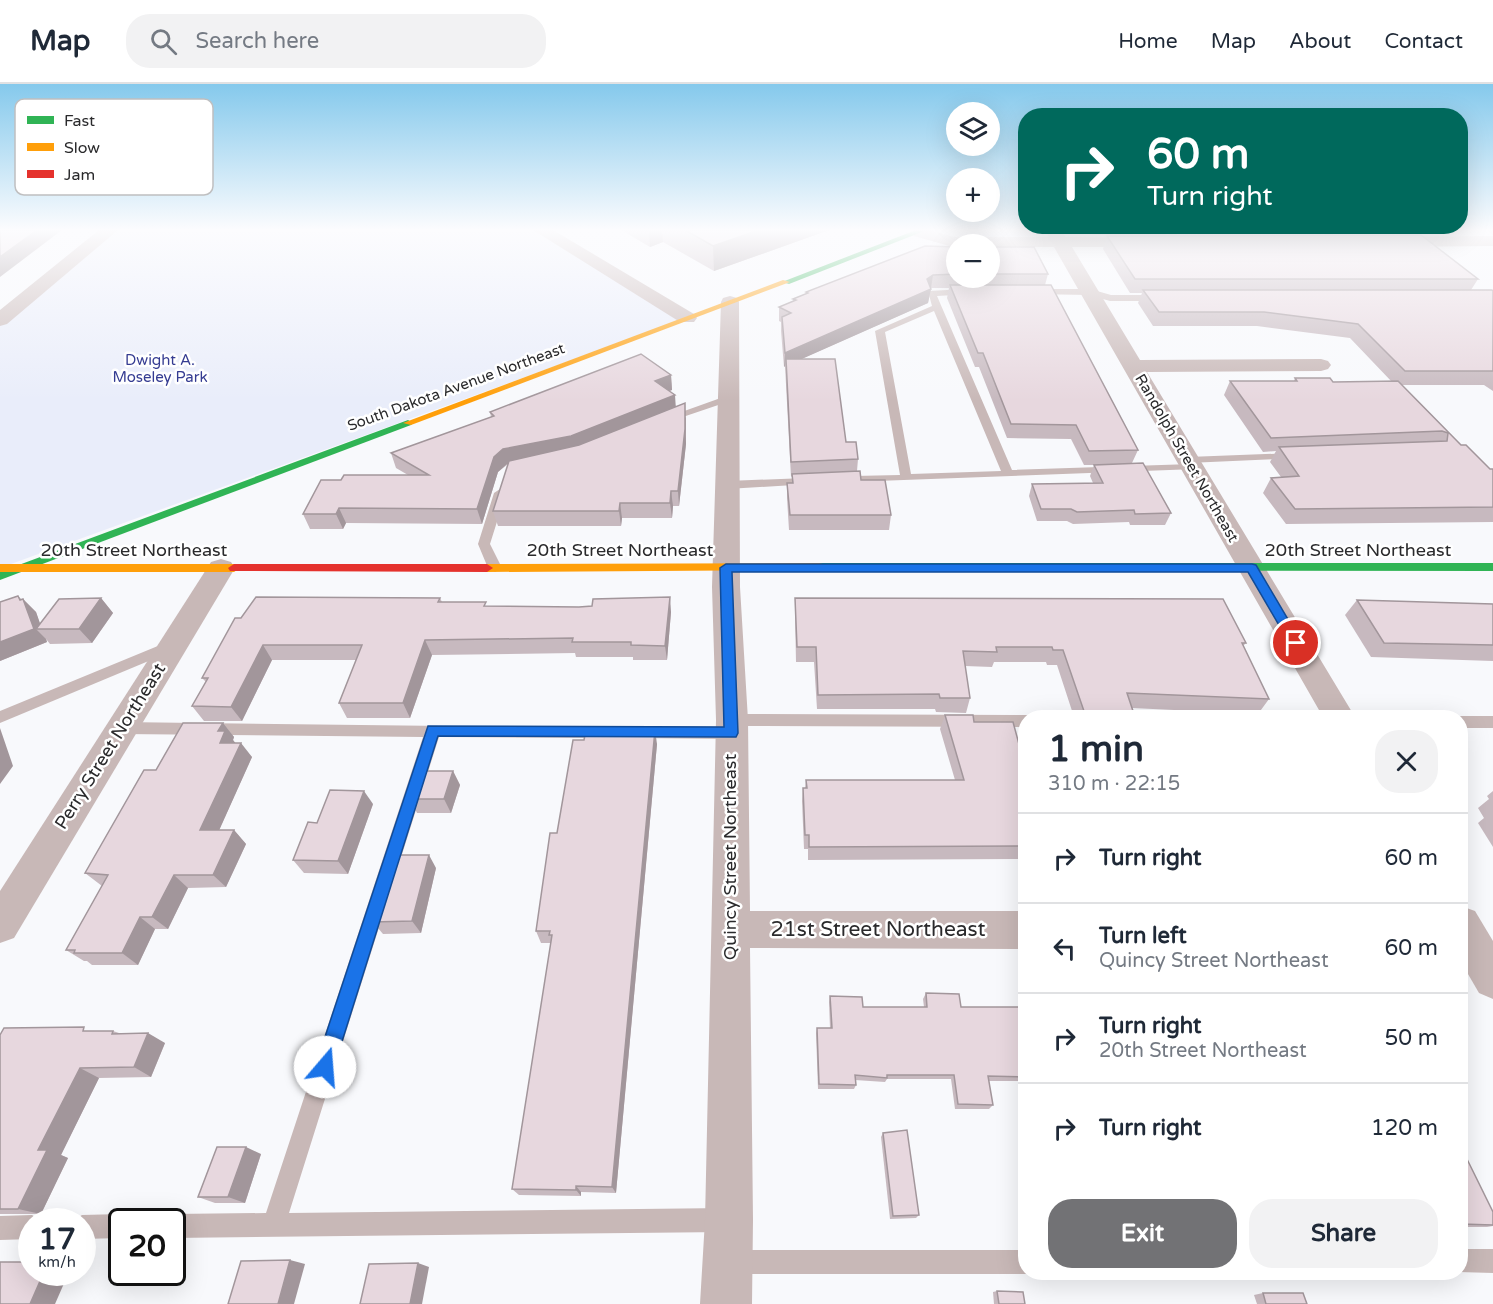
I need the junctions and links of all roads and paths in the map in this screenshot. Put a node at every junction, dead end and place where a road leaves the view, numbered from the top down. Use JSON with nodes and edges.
{"nodes":[{"id":1,"x":40,"y":287,"type":"edge"},
{"id":2,"x":635,"y":287,"type":"edge"},
{"id":3,"x":771,"y":287,"type":"edge"},
{"id":4,"x":1087,"y":287,"type":"edge"},
{"id":5,"x":977,"y":292,"type":"edge"},
{"id":6,"x":1024,"y":292,"type":"edge"},
{"id":7,"x":1090,"y":292,"type":"junction"},
{"id":8,"x":1168,"y":298,"type":"edge"},
{"id":9,"x":730,"y":302,"type":"junction"},
{"id":10,"x":937,"y":307,"type":"junction"},
{"id":11,"x":687,"y":318,"type":"junction"},
{"id":12,"x":0,"y":320,"type":"edge"},
{"id":13,"x":1321,"y":365,"type":"dead end"},
{"id":14,"x":1133,"y":366,"type":"junction"},
{"id":15,"x":729,"y":398,"type":"junction"},
{"id":16,"x":656,"y":424,"type":"edge"},
{"id":17,"x":1305,"y":456,"type":"edge"},
{"id":18,"x":1190,"y":464,"type":"junction"},
{"id":19,"x":1008,"y":474,"type":"junction"},
{"id":20,"x":906,"y":478,"type":"junction"},
{"id":21,"x":504,"y":480,"type":"edge"},
{"id":22,"x":727,"y":485,"type":"junction"},
{"id":23,"x":1493,"y":567,"type":"edge"},
{"id":24,"x":0,"y":568,"type":"edge"},
{"id":25,"x":19,"y":568,"type":"junction"},
{"id":26,"x":221,"y":568,"type":"junction"},
{"id":27,"x":495,"y":568,"type":"junction"},
{"id":28,"x":726,"y":568,"type":"junction"},
{"id":29,"x":1252,"y":568,"type":"junction"},
{"id":30,"x":0,"y":576,"type":"edge"},
{"id":31,"x":172,"y":645,"type":"junction"},
{"id":32,"x":1335,"y":710,"type":"edge"},
{"id":33,"x":0,"y":717,"type":"edge"},
{"id":34,"x":1018,"y":721,"type":"edge"},
{"id":35,"x":1468,"y":722,"type":"edge"},
{"id":36,"x":1493,"y":722,"type":"edge"},
{"id":37,"x":731,"y":727,"type":"junction"},
{"id":38,"x":122,"y":728,"type":"junction"},
{"id":39,"x":433,"y":730,"type":"junction"},
{"id":40,"x":0,"y":925,"type":"edge"},
{"id":41,"x":730,"y":929,"type":"junction"},
{"id":42,"x":1018,"y":930,"type":"edge"},
{"id":43,"x":1470,"y":930,"type":"edge"},
{"id":44,"x":1493,"y":980,"type":"edge"},
{"id":45,"x":729,"y":1220,"type":"junction"},
{"id":46,"x":274,"y":1224,"type":"junction"},
{"id":47,"x":186,"y":1226,"type":"edge"},
{"id":48,"x":18,"y":1227,"type":"edge"},
{"id":49,"x":0,"y":1228,"type":"edge"},
{"id":50,"x":1468,"y":1261,"type":"edge"},
{"id":51,"x":1493,"y":1261,"type":"edge"},
{"id":52,"x":726,"y":1262,"type":"junction"},
{"id":53,"x":1018,"y":1262,"type":"edge"},
{"id":54,"x":726,"y":1304,"type":"edge"}],
"edges":[{"from":1,"to":12,"type":"street"},
{"from":2,"to":11,"type":"street"},
{"from":3,"to":9,"type":"street","name":"South Dakota Avenue Northeast"},
{"from":4,"to":7,"type":"street","name":"Randolph Street Northeast"},
{"from":5,"to":10,"type":"lane"},
{"from":6,"to":7,"type":"lane"},
{"from":7,"to":8,"type":"lane"},
{"from":7,"to":14,"type":"street","name":"Randolph Street Northeast"},
{"from":9,"to":11,"type":"street","name":"South Dakota Avenue Northeast"},
{"from":9,"to":15,"type":"street","name":"Quincy Street Northeast"},
{"from":10,"to":19,"type":"lane"},
{"from":10,"to":20,"type":"lane"},
{"from":11,"to":25,"type":"street","name":"South Dakota Avenue Northeast"},
{"from":13,"to":14,"type":"street"},
{"from":14,"to":18,"type":"street","name":"Randolph Street Northeast"},
{"from":15,"to":16,"type":"lane"},
{"from":15,"to":22,"type":"street","name":"Quincy Street Northeast"},
{"from":17,"to":18,"type":"lane"},
{"from":18,"to":19,"type":"lane"},
{"from":18,"to":29,"type":"street","name":"Randolph Street Northeast"},
{"from":19,"to":20,"type":"lane"},
{"from":20,"to":22,"type":"lane"},
{"from":21,"to":27,"type":"lane"},
{"from":22,"to":28,"type":"street","name":"Quincy Street Northeast"},
{"from":23,"to":29,"type":"street","name":"20th Street Northeast"},
{"from":24,"to":25,"type":"street","name":"20th Street Northeast"},
{"from":25,"to":26,"type":"street","name":"20th Street Northeast"},
{"from":25,"to":30,"type":"street","name":"South Dakota Avenue Northeast"},
{"from":26,"to":27,"type":"street","name":"20th Street Northeast"},
{"from":26,"to":31,"type":"street","name":"Perry Street Northeast"},
{"from":27,"to":28,"type":"street","name":"20th Street Northeast"},
{"from":28,"to":29,"type":"street","name":"20th Street Northeast"},
{"from":28,"to":37,"type":"street","name":"Quincy Street Northeast"},
{"from":29,"to":32,"type":"street","name":"Randolph Street Northeast"},
{"from":31,"to":33,"type":"lane"},
{"from":31,"to":38,"type":"street","name":"Perry Street Northeast"},
{"from":34,"to":37,"type":"lane"},
{"from":35,"to":36,"type":"lane"},
{"from":37,"to":39,"type":"lane"},
{"from":37,"to":41,"type":"street","name":"Quincy Street Northeast"},
{"from":38,"to":39,"type":"lane"},
{"from":38,"to":40,"type":"street","name":"Perry Street Northeast"},
{"from":39,"to":46,"type":"lane"},
{"from":41,"to":42,"type":"street","name":"21st Street Northeast"},
{"from":41,"to":45,"type":"street","name":"Quincy Street Northeast"},
{"from":43,"to":44,"type":"street"},
{"from":45,"to":46,"type":"lane"},
{"from":45,"to":52,"type":"street","name":"Quincy Street Northeast"},
{"from":46,"to":47,"type":"lane"},
{"from":48,"to":49,"type":"lane"},
{"from":50,"to":51,"type":"lane"},
{"from":52,"to":53,"type":"lane"},
{"from":52,"to":54,"type":"street","name":"Quincy Street Northeast"}]}
